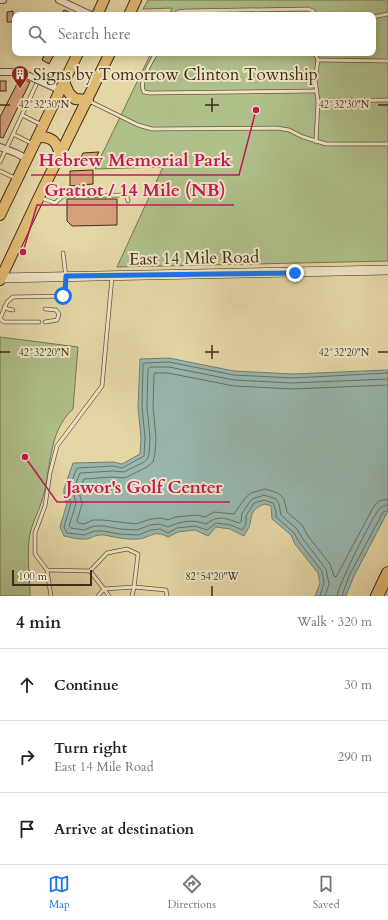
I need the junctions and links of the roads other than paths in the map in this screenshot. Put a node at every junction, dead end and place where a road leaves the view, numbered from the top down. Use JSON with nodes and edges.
{"nodes":[{"id":1,"x":59,"y":0,"type":"edge"},
{"id":2,"x":104,"y":0,"type":"edge"},
{"id":3,"x":136,"y":0,"type":"edge"},
{"id":4,"x":85,"y":12,"type":"edge"},
{"id":5,"x":98,"y":12,"type":"edge"},
{"id":6,"x":130,"y":12,"type":"edge"},
{"id":7,"x":178,"y":12,"type":"edge"},
{"id":8,"x":314,"y":12,"type":"edge"},
{"id":9,"x":388,"y":14,"type":"edge"},
{"id":10,"x":376,"y":16,"type":"edge"},
{"id":11,"x":77,"y":56,"type":"edge"},
{"id":12,"x":109,"y":56,"type":"edge"},
{"id":13,"x":155,"y":56,"type":"edge"},
{"id":14,"x":316,"y":56,"type":"edge"},
{"id":15,"x":318,"y":60,"type":"junction"},
{"id":16,"x":388,"y":61,"type":"edge"},
{"id":17,"x":0,"y":72,"type":"edge"},
{"id":18,"x":36,"y":86,"type":"dead end"},
{"id":19,"x":62,"y":86,"type":"junction"},
{"id":20,"x":316,"y":91,"type":"junction"},
{"id":21,"x":88,"y":100,"type":"junction"},
{"id":22,"x":388,"y":100,"type":"edge"},
{"id":23,"x":318,"y":102,"type":"junction"},
{"id":24,"x":22,"y":115,"type":"junction"},
{"id":25,"x":43,"y":126,"type":"junction"},
{"id":26,"x":13,"y":134,"type":"junction"},
{"id":27,"x":36,"y":140,"type":"junction"},
{"id":28,"x":316,"y":142,"type":"junction"},
{"id":29,"x":388,"y":144,"type":"edge"},
{"id":30,"x":3,"y":148,"type":"edge"},
{"id":31,"x":60,"y":155,"type":"junction"},
{"id":32,"x":27,"y":159,"type":"junction"},
{"id":33,"x":0,"y":162,"type":"edge"},
{"id":34,"x":0,"y":171,"type":"edge"},
{"id":35,"x":17,"y":179,"type":"junction"},
{"id":36,"x":39,"y":197,"type":"junction"},
{"id":37,"x":128,"y":201,"type":"dead end"},
{"id":38,"x":1,"y":212,"type":"edge"},
{"id":39,"x":62,"y":253,"type":"dead end"},
{"id":40,"x":388,"y":270,"type":"edge"},
{"id":41,"x":112,"y":275,"type":"junction"},
{"id":42,"x":66,"y":276,"type":"junction"},
{"id":43,"x":0,"y":279,"type":"edge"},
{"id":44,"x":4,"y":307,"type":"junction"},
{"id":45,"x":44,"y":309,"type":"dead end"},
{"id":46,"x":13,"y":310,"type":"dead end"},
{"id":47,"x":0,"y":319,"type":"edge"},
{"id":48,"x":39,"y":322,"type":"dead end"},
{"id":49,"x":45,"y":322,"type":"dead end"},
{"id":50,"x":47,"y":570,"type":"junction"},
{"id":51,"x":90,"y":571,"type":"junction"},
{"id":52,"x":388,"y":573,"type":"edge"},
{"id":53,"x":134,"y":587,"type":"junction"},
{"id":54,"x":104,"y":589,"type":"junction"},
{"id":55,"x":51,"y":596,"type":"edge"},
{"id":56,"x":98,"y":596,"type":"edge"},
{"id":57,"x":109,"y":596,"type":"edge"},
{"id":58,"x":132,"y":596,"type":"edge"},
{"id":59,"x":167,"y":596,"type":"edge"},
{"id":60,"x":377,"y":596,"type":"edge"}],
"edges":[{"from":1,"to":4,"type":"street"},
{"from":2,"to":5,"type":"main road"},
{"from":3,"to":6,"type":"main road"},
{"from":7,"to":8,"type":"lane"},
{"from":9,"to":10,"type":"lane"},
{"from":11,"to":19,"type":"main road"},
{"from":12,"to":21,"type":"main road"},
{"from":13,"to":20,"type":"lane"},
{"from":14,"to":15,"type":"lane"},
{"from":15,"to":16,"type":"lane"},
{"from":15,"to":20,"type":"lane"},
{"from":17,"to":19,"type":"street"},
{"from":18,"to":24,"type":"lane"},
{"from":19,"to":21,"type":"main road"},
{"from":19,"to":25,"type":"main road"},
{"from":20,"to":23,"type":"lane"},
{"from":21,"to":28,"type":"lane"},
{"from":21,"to":31,"type":"main road"},
{"from":22,"to":23,"type":"lane"},
{"from":23,"to":28,"type":"lane"},
{"from":24,"to":25,"type":"lane"},
{"from":24,"to":26,"type":"lane"},
{"from":25,"to":27,"type":"main road"},
{"from":26,"to":27,"type":"lane"},
{"from":26,"to":30,"type":"lane"},
{"from":27,"to":31,"type":"main road"},
{"from":27,"to":32,"type":"main road"},
{"from":28,"to":29,"type":"lane"},
{"from":30,"to":32,"type":"street"},
{"from":30,"to":33,"type":"lane"},
{"from":31,"to":36,"type":"main road"},
{"from":32,"to":35,"type":"main road"},
{"from":34,"to":35,"type":"lane"},
{"from":35,"to":38,"type":"main road"},
{"from":36,"to":37,"type":"lane"},
{"from":36,"to":43,"type":"main road"},
{"from":39,"to":42,"type":"lane"},
{"from":40,"to":41,"type":"main road","name":"East 14 Mile Road"},
{"from":41,"to":42,"type":"main road","name":"East 14 Mile Road"},
{"from":41,"to":50,"type":"lane"},
{"from":42,"to":43,"type":"main road","name":"East 14 Mile Road"},
{"from":42,"to":44,"type":"lane"},
{"from":44,"to":46,"type":"lane"},
{"from":44,"to":47,"type":"lane"},
{"from":45,"to":49,"type":"lane"},
{"from":47,"to":48,"type":"lane"},
{"from":50,"to":51,"type":"lane"},
{"from":50,"to":55,"type":"lane"},
{"from":51,"to":53,"type":"lane"},
{"from":51,"to":54,"type":"lane"},
{"from":52,"to":60,"type":"highway"},
{"from":53,"to":54,"type":"lane"},
{"from":53,"to":58,"type":"lane"},
{"from":53,"to":59,"type":"lane"},
{"from":54,"to":56,"type":"lane"},
{"from":54,"to":57,"type":"lane"}]}
